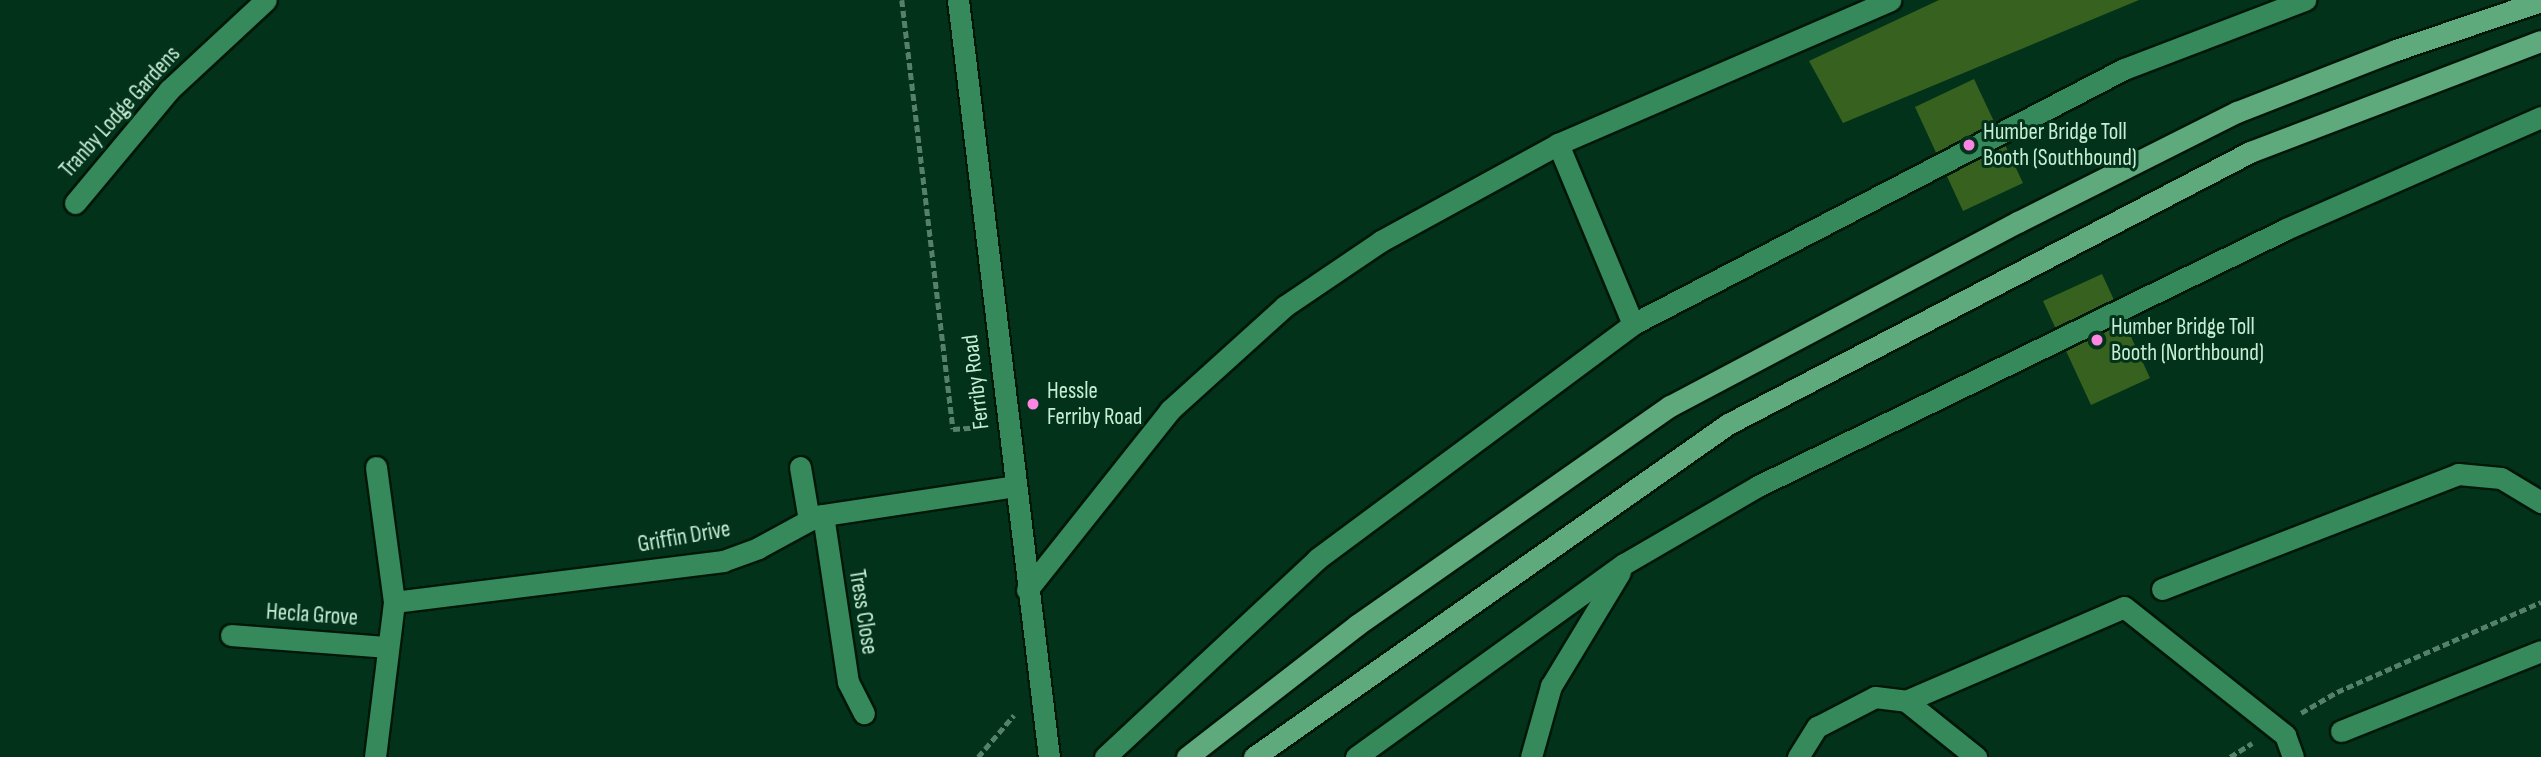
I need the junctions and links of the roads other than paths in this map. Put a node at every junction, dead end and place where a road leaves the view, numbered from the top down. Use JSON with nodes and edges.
{"nodes":[{"id":1,"x":266,"y":0,"type":"edge"},
{"id":2,"x":958,"y":0,"type":"edge"},
{"id":3,"x":1890,"y":0,"type":"edge"},
{"id":4,"x":2305,"y":0,"type":"edge"},
{"id":5,"x":2541,"y":1,"type":"edge"},
{"id":6,"x":2541,"y":41,"type":"edge"},
{"id":7,"x":2541,"y":117,"type":"edge"},
{"id":8,"x":1558,"y":144,"type":"junction"},
{"id":9,"x":75,"y":203,"type":"dead end"},
{"id":10,"x":1633,"y":324,"type":"junction"},
{"id":11,"x":376,"y":467,"type":"dead end"},
{"id":12,"x":800,"y":467,"type":"dead end"},
{"id":13,"x":1015,"y":486,"type":"junction"},
{"id":14,"x":2541,"y":502,"type":"edge"},
{"id":15,"x":816,"y":518,"type":"junction"},
{"id":16,"x":1625,"y":564,"type":"junction"},
{"id":17,"x":2162,"y":589,"type":"dead end"},
{"id":18,"x":1027,"y":590,"type":"junction"},
{"id":19,"x":394,"y":602,"type":"junction"},
{"id":20,"x":231,"y":635,"type":"dead end"},
{"id":21,"x":388,"y":647,"type":"junction"},
{"id":22,"x":2541,"y":651,"type":"edge"},
{"id":23,"x":1906,"y":701,"type":"junction"},
{"id":24,"x":864,"y":713,"type":"dead end"},
{"id":25,"x":2341,"y":731,"type":"dead end"},
{"id":26,"x":1190,"y":755,"type":"edge"},
{"id":27,"x":375,"y":757,"type":"edge"},
{"id":28,"x":1049,"y":757,"type":"edge"},
{"id":29,"x":1105,"y":757,"type":"edge"},
{"id":30,"x":1254,"y":757,"type":"edge"},
{"id":31,"x":1356,"y":757,"type":"edge"},
{"id":32,"x":1531,"y":757,"type":"edge"},
{"id":33,"x":1798,"y":757,"type":"edge"},
{"id":34,"x":1976,"y":757,"type":"edge"},
{"id":35,"x":2293,"y":757,"type":"edge"}],
"edges":[{"from":1,"to":9,"type":"street","name":"Tranby Lodge Gardens"},
{"from":2,"to":13,"type":"street","name":"Ferriby Road"},
{"from":3,"to":8,"type":"street"},
{"from":4,"to":10,"type":"street"},
{"from":5,"to":26,"type":"highway"},
{"from":6,"to":30,"type":"highway"},
{"from":7,"to":16,"type":"street"},
{"from":8,"to":10,"type":"street"},
{"from":8,"to":18,"type":"street"},
{"from":10,"to":29,"type":"street"},
{"from":11,"to":19,"type":"street"},
{"from":12,"to":15,"type":"street","name":"Tress Close"},
{"from":13,"to":15,"type":"street","name":"Griffin Drive"},
{"from":13,"to":18,"type":"street","name":"Ferriby Road"},
{"from":14,"to":17,"type":"street"},
{"from":15,"to":19,"type":"street","name":"Griffin Drive"},
{"from":15,"to":24,"type":"street","name":"Tress Close"},
{"from":16,"to":31,"type":"street"},
{"from":16,"to":32,"type":"street"},
{"from":18,"to":28,"type":"street","name":"Ferriby Road"},
{"from":19,"to":21,"type":"street"},
{"from":20,"to":21,"type":"street","name":"Hecla Grove"},
{"from":21,"to":27,"type":"street"},
{"from":22,"to":25,"type":"street"},
{"from":23,"to":33,"type":"street"},
{"from":23,"to":34,"type":"street"},
{"from":23,"to":35,"type":"street"}]}
